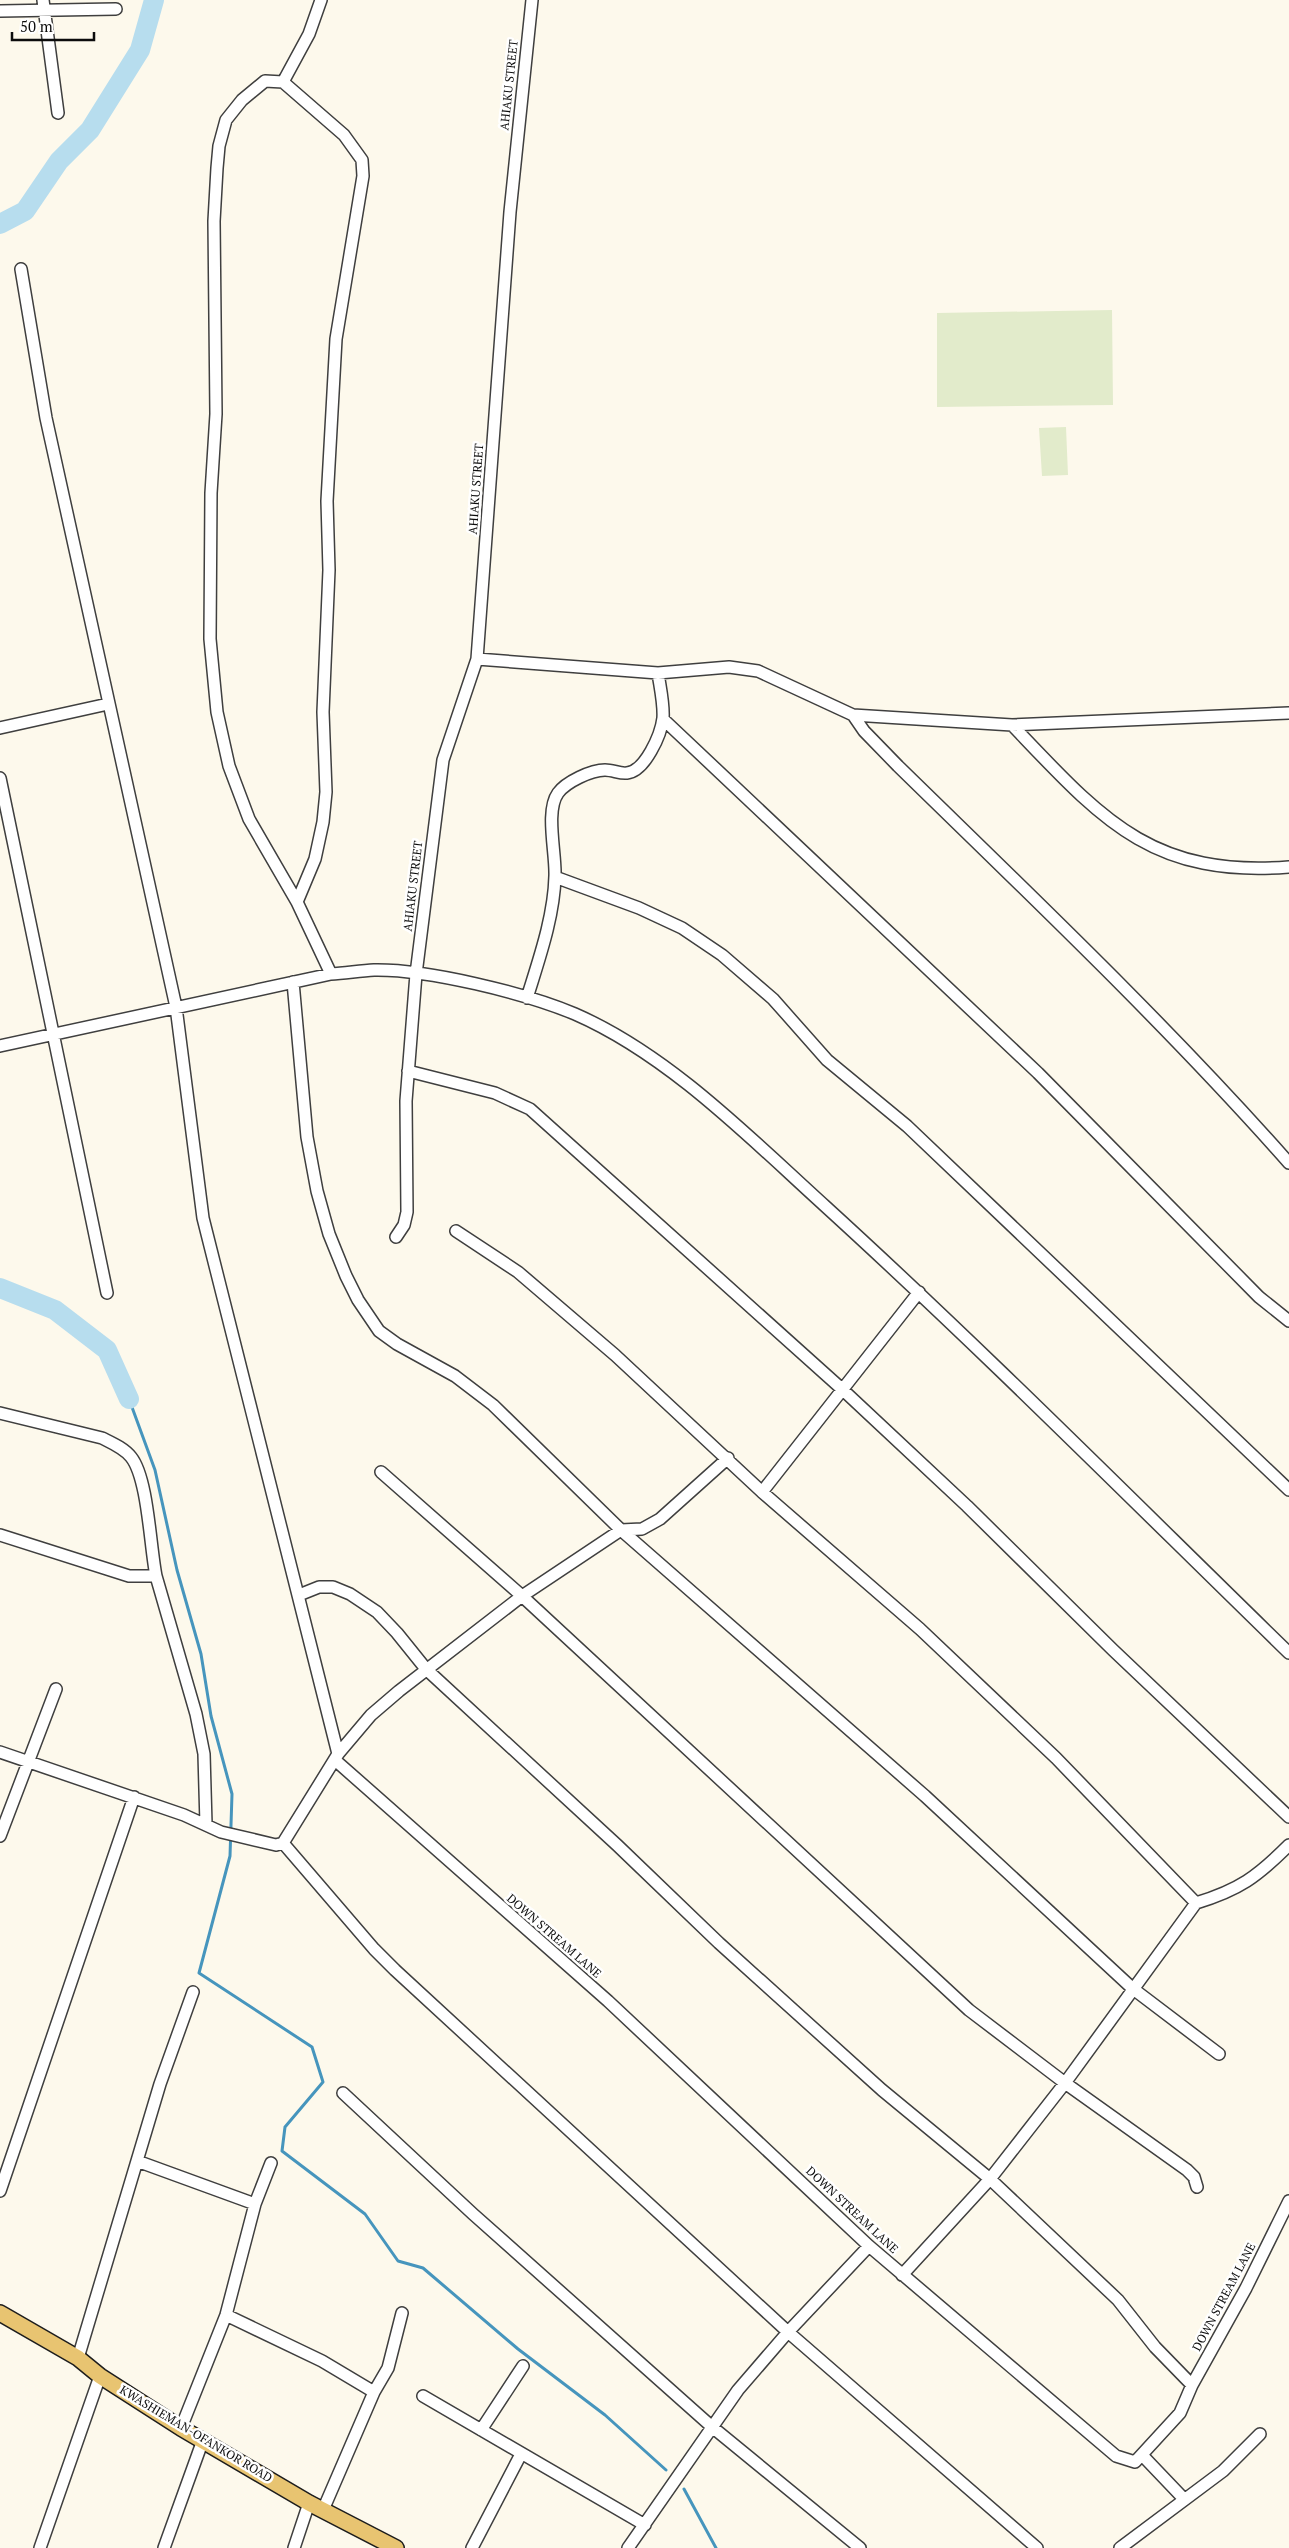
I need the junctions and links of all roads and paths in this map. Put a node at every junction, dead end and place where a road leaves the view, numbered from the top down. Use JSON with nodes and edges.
{"nodes":[{"id":1,"x":321,"y":0,"type":"edge"},
{"id":2,"x":532,"y":0,"type":"edge"},
{"id":3,"x":44,"y":5,"type":"edge"},
{"id":4,"x":116,"y":9,"type":"dead end"},
{"id":5,"x":0,"y":10,"type":"edge"},
{"id":6,"x":283,"y":82,"type":"junction"},
{"id":7,"x":58,"y":113,"type":"dead end"},
{"id":8,"x":21,"y":269,"type":"dead end"},
{"id":9,"x":477,"y":659,"type":"junction"},
{"id":10,"x":658,"y":673,"type":"junction"},
{"id":11,"x":108,"y":704,"type":"junction"},
{"id":12,"x":1289,"y":713,"type":"edge"},
{"id":13,"x":853,"y":715,"type":"junction"},
{"id":14,"x":663,"y":719,"type":"junction"},
{"id":15,"x":1012,"y":725,"type":"junction"},
{"id":16,"x":0,"y":728,"type":"edge"},
{"id":17,"x":0,"y":778,"type":"edge"},
{"id":18,"x":1289,"y":867,"type":"edge"},
{"id":19,"x":555,"y":877,"type":"junction"},
{"id":20,"x":297,"y":902,"type":"junction"},
{"id":21,"x":331,"y":974,"type":"junction"},
{"id":22,"x":416,"y":974,"type":"junction"},
{"id":23,"x":292,"y":982,"type":"junction"},
{"id":24,"x":527,"y":998,"type":"junction"},
{"id":25,"x":176,"y":1007,"type":"junction"},
{"id":26,"x":53,"y":1035,"type":"junction"},
{"id":27,"x":0,"y":1046,"type":"edge"},
{"id":28,"x":408,"y":1071,"type":"junction"},
{"id":29,"x":1289,"y":1163,"type":"edge"},
{"id":30,"x":456,"y":1231,"type":"dead end"},
{"id":31,"x":396,"y":1237,"type":"dead end"},
{"id":32,"x":919,"y":1292,"type":"junction"},
{"id":33,"x":107,"y":1293,"type":"dead end"},
{"id":34,"x":1289,"y":1321,"type":"edge"},
{"id":35,"x":843,"y":1390,"type":"junction"},
{"id":36,"x":0,"y":1413,"type":"edge"},
{"id":37,"x":728,"y":1458,"type":"junction"},
{"id":38,"x":381,"y":1472,"type":"dead end"},
{"id":39,"x":1289,"y":1490,"type":"edge"},
{"id":40,"x":762,"y":1492,"type":"junction"},
{"id":41,"x":621,"y":1530,"type":"junction"},
{"id":42,"x":0,"y":1535,"type":"edge"},
{"id":43,"x":156,"y":1576,"type":"junction"},
{"id":44,"x":299,"y":1595,"type":"junction"},
{"id":45,"x":522,"y":1596,"type":"junction"},
{"id":46,"x":1289,"y":1653,"type":"edge"},
{"id":47,"x":426,"y":1669,"type":"junction"},
{"id":48,"x":56,"y":1689,"type":"dead end"},
{"id":49,"x":0,"y":1752,"type":"edge"},
{"id":50,"x":336,"y":1757,"type":"junction"},
{"id":51,"x":29,"y":1760,"type":"junction"},
{"id":52,"x":134,"y":1798,"type":"junction"},
{"id":53,"x":1289,"y":1817,"type":"edge"},
{"id":54,"x":206,"y":1824,"type":"junction"},
{"id":55,"x":0,"y":1836,"type":"edge"},
{"id":56,"x":283,"y":1842,"type":"junction"},
{"id":57,"x":1289,"y":1845,"type":"edge"},
{"id":58,"x":1196,"y":1904,"type":"junction"},
{"id":59,"x":1132,"y":1988,"type":"junction"},
{"id":60,"x":193,"y":1992,"type":"dead end"},
{"id":61,"x":1219,"y":2054,"type":"dead end"},
{"id":62,"x":1065,"y":2083,"type":"junction"},
{"id":63,"x":343,"y":2093,"type":"dead end"},
{"id":64,"x":137,"y":2161,"type":"junction"},
{"id":65,"x":271,"y":2162,"type":"dead end"},
{"id":66,"x":990,"y":2179,"type":"junction"},
{"id":67,"x":1197,"y":2188,"type":"dead end"},
{"id":68,"x":0,"y":2191,"type":"edge"},
{"id":69,"x":1289,"y":2201,"type":"edge"},
{"id":70,"x":255,"y":2204,"type":"junction"},
{"id":71,"x":869,"y":2246,"type":"junction"},
{"id":72,"x":902,"y":2275,"type":"junction"},
{"id":73,"x":0,"y":2313,"type":"edge"},
{"id":74,"x":402,"y":2313,"type":"dead end"},
{"id":75,"x":226,"y":2315,"type":"junction"},
{"id":76,"x":788,"y":2332,"type":"junction"},
{"id":77,"x":78,"y":2358,"type":"junction"},
{"id":78,"x":522,"y":2366,"type":"dead end"},
{"id":79,"x":100,"y":2376,"type":"junction"},
{"id":80,"x":1192,"y":2386,"type":"junction"},
{"id":81,"x":374,"y":2392,"type":"junction"},
{"id":82,"x":423,"y":2396,"type":"dead end"},
{"id":83,"x":711,"y":2426,"type":"junction"},
{"id":84,"x":181,"y":2428,"type":"junction"},
{"id":85,"x":481,"y":2430,"type":"junction"},
{"id":86,"x":1260,"y":2434,"type":"dead end"},
{"id":87,"x":203,"y":2440,"type":"junction"},
{"id":88,"x":521,"y":2454,"type":"junction"},
{"id":89,"x":1142,"y":2455,"type":"junction"},
{"id":90,"x":1184,"y":2499,"type":"junction"},
{"id":91,"x":309,"y":2503,"type":"junction"},
{"id":92,"x":323,"y":2510,"type":"junction"},
{"id":93,"x":645,"y":2525,"type":"junction"},
{"id":94,"x":40,"y":2548,"type":"edge"},
{"id":95,"x":164,"y":2548,"type":"edge"},
{"id":96,"x":294,"y":2548,"type":"edge"},
{"id":97,"x":396,"y":2548,"type":"edge"},
{"id":98,"x":472,"y":2548,"type":"edge"},
{"id":99,"x":628,"y":2548,"type":"edge"},
{"id":100,"x":860,"y":2548,"type":"edge"},
{"id":101,"x":1037,"y":2548,"type":"edge"},
{"id":102,"x":1120,"y":2548,"type":"edge"}],
"edges":[{"from":1,"to":6,"type":"street"},
{"from":2,"to":9,"type":"street","name":"AHIAKU STREET"},
{"from":3,"to":4,"type":"street"},
{"from":3,"to":5,"type":"street"},
{"from":3,"to":7,"type":"street"},
{"from":6,"to":20,"type":"street"},
{"from":6,"to":20,"type":"street"},
{"from":8,"to":11,"type":"street"},
{"from":9,"to":10,"type":"street"},
{"from":9,"to":22,"type":"street","name":"AHIAKU STREET"},
{"from":10,"to":13,"type":"street"},
{"from":10,"to":14,"type":"street"},
{"from":11,"to":16,"type":"street"},
{"from":11,"to":25,"type":"street"},
{"from":12,"to":15,"type":"street"},
{"from":13,"to":15,"type":"street"},
{"from":13,"to":29,"type":"street"},
{"from":14,"to":19,"type":"street"},
{"from":14,"to":34,"type":"street"},
{"from":15,"to":18,"type":"street"},
{"from":17,"to":26,"type":"street"},
{"from":19,"to":24,"type":"street"},
{"from":19,"to":39,"type":"street"},
{"from":20,"to":21,"type":"street"},
{"from":21,"to":22,"type":"street"},
{"from":21,"to":23,"type":"street"},
{"from":22,"to":24,"type":"street"},
{"from":22,"to":28,"type":"street","name":"AHIAKU STREET"},
{"from":23,"to":25,"type":"street"},
{"from":23,"to":41,"type":"street"},
{"from":24,"to":32,"type":"street"},
{"from":25,"to":26,"type":"street"},
{"from":25,"to":44,"type":"street"},
{"from":26,"to":27,"type":"street"},
{"from":26,"to":33,"type":"street"},
{"from":28,"to":31,"type":"street","name":"AHIAKU STREET"},
{"from":28,"to":35,"type":"street"},
{"from":30,"to":37,"type":"street"},
{"from":32,"to":35,"type":"street"},
{"from":32,"to":46,"type":"street"},
{"from":35,"to":40,"type":"street"},
{"from":35,"to":53,"type":"street"},
{"from":36,"to":43,"type":"street"},
{"from":37,"to":40,"type":"street"},
{"from":37,"to":41,"type":"street"},
{"from":38,"to":45,"type":"street"},
{"from":40,"to":58,"type":"street"},
{"from":41,"to":45,"type":"street"},
{"from":41,"to":59,"type":"street"},
{"from":42,"to":43,"type":"street"},
{"from":43,"to":54,"type":"street"},
{"from":44,"to":47,"type":"street"},
{"from":44,"to":50,"type":"street"},
{"from":45,"to":47,"type":"street"},
{"from":45,"to":62,"type":"street"},
{"from":47,"to":50,"type":"street"},
{"from":47,"to":66,"type":"street"},
{"from":48,"to":51,"type":"street"},
{"from":49,"to":51,"type":"street"},
{"from":50,"to":56,"type":"street"},
{"from":50,"to":71,"type":"street","name":"DOWN STREAM LANE"},
{"from":51,"to":52,"type":"street"},
{"from":51,"to":55,"type":"street"},
{"from":52,"to":54,"type":"street"},
{"from":52,"to":68,"type":"street"},
{"from":54,"to":56,"type":"street"},
{"from":56,"to":76,"type":"street"},
{"from":57,"to":58,"type":"street"},
{"from":58,"to":59,"type":"street"},
{"from":59,"to":61,"type":"street"},
{"from":59,"to":62,"type":"street"},
{"from":60,"to":64,"type":"street"},
{"from":62,"to":66,"type":"street"},
{"from":62,"to":67,"type":"street"},
{"from":63,"to":83,"type":"street"},
{"from":64,"to":70,"type":"street"},
{"from":64,"to":77,"type":"street"},
{"from":65,"to":70,"type":"street"},
{"from":66,"to":72,"type":"street"},
{"from":66,"to":80,"type":"street"},
{"from":69,"to":80,"type":"street","name":"DOWN STREAM LANE"},
{"from":70,"to":75,"type":"street"},
{"from":71,"to":72,"type":"street","name":"DOWN STREAM LANE"},
{"from":71,"to":76,"type":"street"},
{"from":72,"to":89,"type":"street","name":"DOWN STREAM LANE"},
{"from":73,"to":77,"type":"main road","name":"KWASHIEMAN-OFANKOR ROAD"},
{"from":74,"to":81,"type":"street"},
{"from":75,"to":81,"type":"street"},
{"from":75,"to":84,"type":"street"},
{"from":76,"to":83,"type":"street"},
{"from":76,"to":101,"type":"street"},
{"from":77,"to":79,"type":"main road","name":"KWASHIEMAN-OFANKOR ROAD"},
{"from":78,"to":85,"type":"street"},
{"from":79,"to":84,"type":"main road","name":"KWASHIEMAN-OFANKOR ROAD"},
{"from":79,"to":94,"type":"street"},
{"from":80,"to":89,"type":"street","name":"DOWN STREAM LANE"},
{"from":81,"to":92,"type":"street"},
{"from":82,"to":85,"type":"street"},
{"from":83,"to":93,"type":"street"},
{"from":83,"to":100,"type":"street"},
{"from":84,"to":87,"type":"main road","name":"KWASHIEMAN-OFANKOR ROAD"},
{"from":85,"to":88,"type":"street"},
{"from":86,"to":90,"type":"street"},
{"from":87,"to":91,"type":"main road","name":"KWASHIEMAN-OFANKOR ROAD"},
{"from":87,"to":95,"type":"street"},
{"from":88,"to":93,"type":"street"},
{"from":88,"to":98,"type":"street"},
{"from":89,"to":90,"type":"street"},
{"from":90,"to":102,"type":"street"},
{"from":91,"to":92,"type":"main road","name":"KWASHIEMAN-OFANKOR ROAD"},
{"from":91,"to":96,"type":"street"},
{"from":92,"to":97,"type":"main road","name":"KWASHIEMAN-OFANKOR ROAD"},
{"from":93,"to":99,"type":"street"}]}
